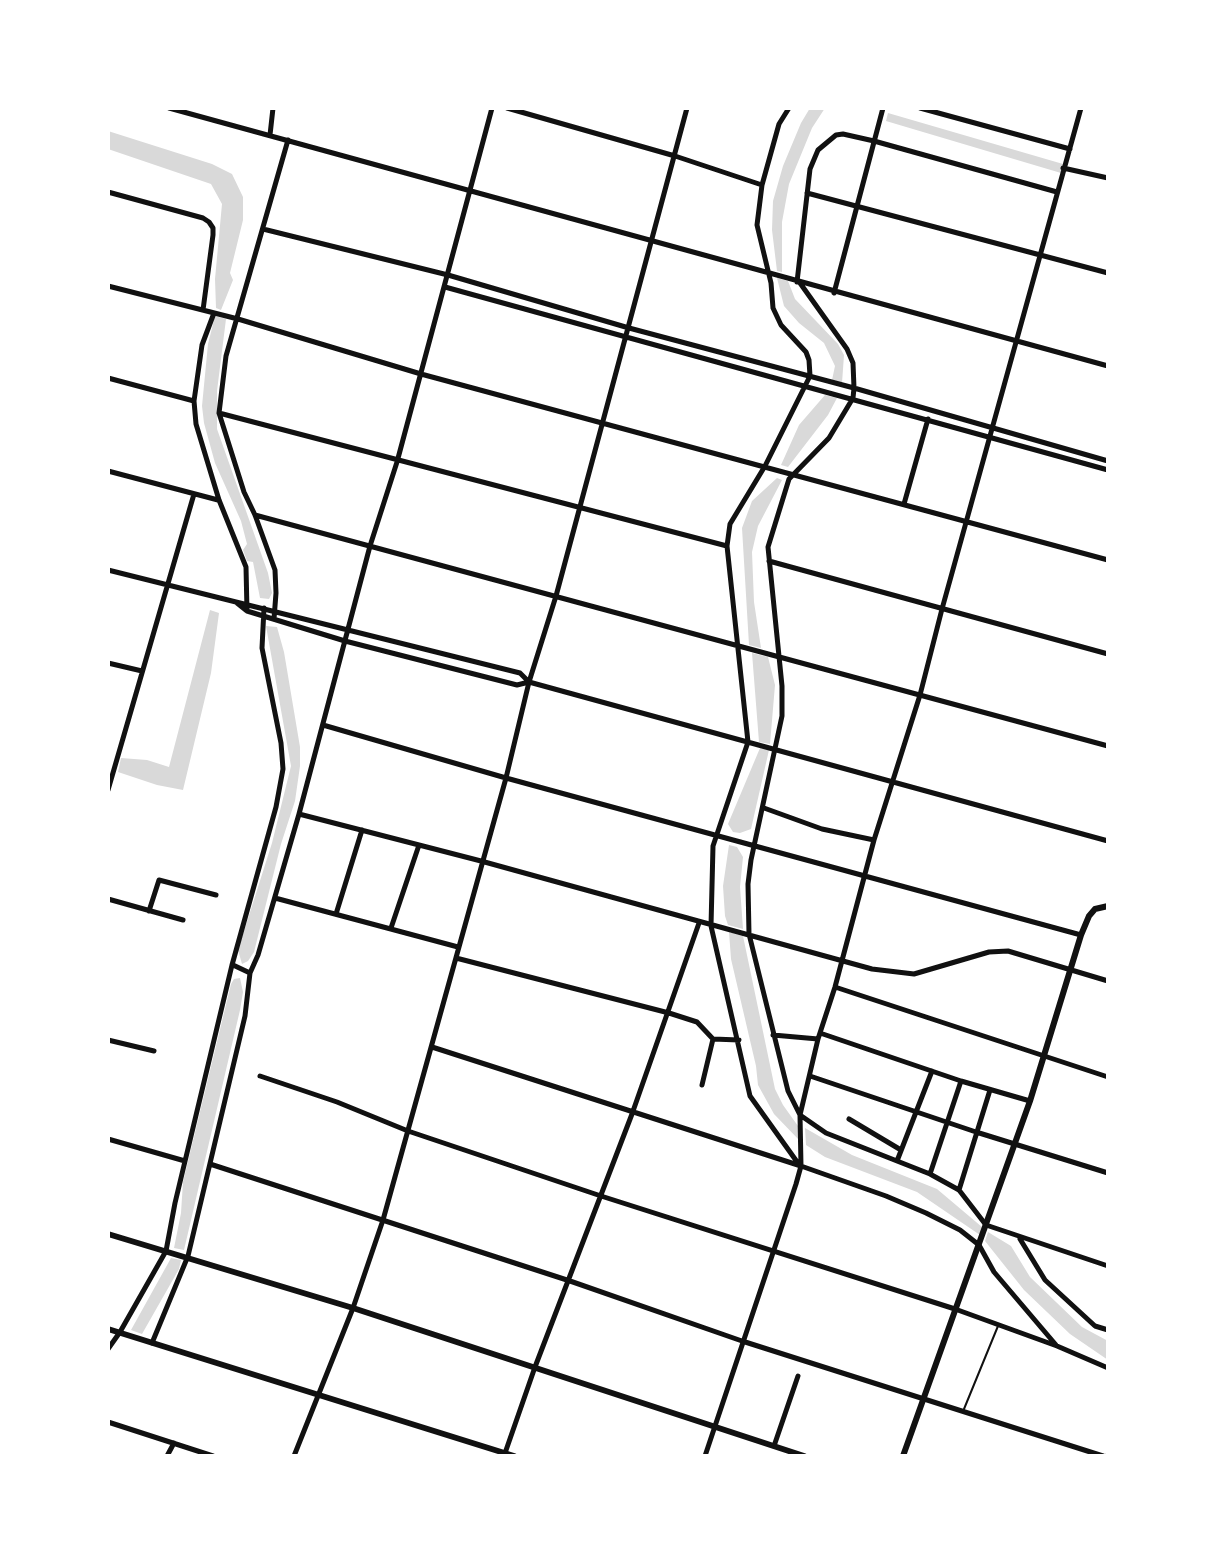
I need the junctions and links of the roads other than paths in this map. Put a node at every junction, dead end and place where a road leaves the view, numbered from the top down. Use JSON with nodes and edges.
{"nodes":[{"id":1,"x":169,"y":108,"type":"edge"},
{"id":2,"x":273,"y":108,"type":"edge"},
{"id":3,"x":492,"y":108,"type":"edge"},
{"id":4,"x":507,"y":108,"type":"edge"},
{"id":5,"x":687,"y":108,"type":"edge"},
{"id":6,"x":789,"y":108,"type":"edge"},
{"id":7,"x":883,"y":108,"type":"edge"},
{"id":8,"x":920,"y":108,"type":"edge"},
{"id":9,"x":1081,"y":108,"type":"edge"},
{"id":10,"x":270,"y":135,"type":"junction"},
{"id":11,"x":288,"y":140,"type":"junction"},
{"id":12,"x":874,"y":141,"type":"junction"},
{"id":13,"x":1070,"y":149,"type":"junction"},
{"id":14,"x":675,"y":156,"type":"junction"},
{"id":15,"x":1063,"y":168,"type":"junction"},
{"id":16,"x":1108,"y":178,"type":"edge"},
{"id":17,"x":762,"y":185,"type":"junction"},
{"id":18,"x":470,"y":191,"type":"junction"},
{"id":19,"x":108,"y":192,"type":"edge"},
{"id":20,"x":1057,"y":192,"type":"junction"},
{"id":21,"x":807,"y":193,"type":"junction"},
{"id":22,"x":858,"y":205,"type":"junction"},
{"id":23,"x":263,"y":229,"type":"junction"},
{"id":24,"x":652,"y":239,"type":"junction"},
{"id":25,"x":1042,"y":254,"type":"junction"},
{"id":26,"x":768,"y":272,"type":"junction"},
{"id":27,"x":1108,"y":273,"type":"edge"},
{"id":28,"x":448,"y":275,"type":"junction"},
{"id":29,"x":798,"y":282,"type":"junction"},
{"id":30,"x":108,"y":286,"type":"edge"},
{"id":31,"x":445,"y":287,"type":"junction"},
{"id":32,"x":834,"y":293,"type":"junction"},
{"id":33,"x":203,"y":310,"type":"junction"},
{"id":34,"x":214,"y":313,"type":"junction"},
{"id":35,"x":238,"y":319,"type":"junction"},
{"id":36,"x":629,"y":328,"type":"junction"},
{"id":37,"x":626,"y":337,"type":"junction"},
{"id":38,"x":1017,"y":343,"type":"junction"},
{"id":39,"x":758,"y":363,"type":"junction"},
{"id":40,"x":1108,"y":366,"type":"edge"},
{"id":41,"x":755,"y":372,"type":"junction"},
{"id":42,"x":421,"y":374,"type":"junction"},
{"id":43,"x":810,"y":376,"type":"junction"},
{"id":44,"x":108,"y":378,"type":"edge"},
{"id":45,"x":804,"y":384,"type":"junction"},
{"id":46,"x":854,"y":388,"type":"junction"},
{"id":47,"x":853,"y":398,"type":"junction"},
{"id":48,"x":194,"y":401,"type":"junction"},
{"id":49,"x":219,"y":413,"type":"junction"},
{"id":50,"x":928,"y":419,"type":"junction"},
{"id":51,"x":603,"y":423,"type":"junction"},
{"id":52,"x":993,"y":427,"type":"junction"},
{"id":53,"x":991,"y":436,"type":"junction"},
{"id":54,"x":1108,"y":461,"type":"edge"},
{"id":55,"x":397,"y":462,"type":"junction"},
{"id":56,"x":765,"y":466,"type":"junction"},
{"id":57,"x":1108,"y":470,"type":"edge"},
{"id":58,"x":108,"y":471,"type":"edge"},
{"id":59,"x":795,"y":474,"type":"junction"},
{"id":60,"x":194,"y":494,"type":"junction"},
{"id":61,"x":219,"y":500,"type":"junction"},
{"id":62,"x":904,"y":504,"type":"junction"},
{"id":63,"x":579,"y":509,"type":"junction"},
{"id":64,"x":255,"y":515,"type":"junction"},
{"id":65,"x":966,"y":521,"type":"junction"},
{"id":66,"x":370,"y":546,"type":"junction"},
{"id":67,"x":727,"y":546,"type":"junction"},
{"id":68,"x":1108,"y":560,"type":"edge"},
{"id":69,"x":769,"y":561,"type":"junction"},
{"id":70,"x":108,"y":570,"type":"edge"},
{"id":71,"x":166,"y":585,"type":"junction"},
{"id":72,"x":556,"y":596,"type":"junction"},
{"id":73,"x":236,"y":602,"type":"junction"},
{"id":74,"x":248,"y":603,"type":"junction"},
{"id":75,"x":264,"y":608,"type":"junction"},
{"id":76,"x":942,"y":609,"type":"junction"},
{"id":77,"x":247,"y":611,"type":"junction"},
{"id":78,"x":275,"y":611,"type":"junction"},
{"id":79,"x":263,"y":616,"type":"junction"},
{"id":80,"x":274,"y":619,"type":"junction"},
{"id":81,"x":347,"y":631,"type":"junction"},
{"id":82,"x":345,"y":641,"type":"junction"},
{"id":83,"x":739,"y":647,"type":"junction"},
{"id":84,"x":1108,"y":654,"type":"edge"},
{"id":85,"x":777,"y":657,"type":"junction"},
{"id":86,"x":108,"y":663,"type":"edge"},
{"id":87,"x":142,"y":671,"type":"junction"},
{"id":88,"x":529,"y":682,"type":"junction"},
{"id":89,"x":920,"y":695,"type":"junction"},
{"id":90,"x":323,"y":725,"type":"junction"},
{"id":91,"x":748,"y":742,"type":"junction"},
{"id":92,"x":1108,"y":746,"type":"edge"},
{"id":93,"x":108,"y":749,"type":"edge"},
{"id":94,"x":776,"y":751,"type":"junction"},
{"id":95,"x":119,"y":752,"type":"junction"},
{"id":96,"x":506,"y":778,"type":"junction"},
{"id":97,"x":892,"y":783,"type":"junction"},
{"id":98,"x":108,"y":790,"type":"edge"},
{"id":99,"x":764,"y":808,"type":"junction"},
{"id":100,"x":299,"y":814,"type":"junction"},
{"id":101,"x":362,"y":830,"type":"junction"},
{"id":102,"x":716,"y":836,"type":"junction"},
{"id":103,"x":874,"y":840,"type":"junction"},
{"id":104,"x":1108,"y":841,"type":"edge"},
{"id":105,"x":754,"y":844,"type":"junction"},
{"id":106,"x":419,"y":845,"type":"junction"},
{"id":107,"x":481,"y":861,"type":"junction"},
{"id":108,"x":865,"y":874,"type":"junction"},
{"id":109,"x":216,"y":895,"type":"dead end"},
{"id":110,"x":275,"y":898,"type":"junction"},
{"id":111,"x":108,"y":899,"type":"edge"},
{"id":112,"x":1108,"y":906,"type":"edge"},
{"id":113,"x":149,"y":911,"type":"junction"},
{"id":114,"x":336,"y":914,"type":"junction"},
{"id":115,"x":183,"y":920,"type":"dead end"},
{"id":116,"x":699,"y":923,"type":"junction"},
{"id":117,"x":711,"y":926,"type":"junction"},
{"id":118,"x":391,"y":928,"type":"junction"},
{"id":119,"x":749,"y":934,"type":"junction"},
{"id":120,"x":1081,"y":935,"type":"junction"},
{"id":121,"x":458,"y":947,"type":"junction"},
{"id":122,"x":456,"y":958,"type":"junction"},
{"id":123,"x":840,"y":962,"type":"junction"},
{"id":124,"x":232,"y":965,"type":"junction"},
{"id":125,"x":1071,"y":969,"type":"junction"},
{"id":126,"x":250,"y":973,"type":"junction"},
{"id":127,"x":1108,"y":981,"type":"edge"},
{"id":128,"x":835,"y":987,"type":"junction"},
{"id":129,"x":669,"y":1013,"type":"junction"},
{"id":130,"x":773,"y":1035,"type":"junction"},
{"id":131,"x":819,"y":1036,"type":"junction"},
{"id":132,"x":713,"y":1039,"type":"junction"},
{"id":133,"x":108,"y":1040,"type":"edge"},
{"id":134,"x":739,"y":1040,"type":"junction"},
{"id":135,"x":432,"y":1047,"type":"junction"},
{"id":136,"x":154,"y":1051,"type":"dead end"},
{"id":137,"x":1044,"y":1056,"type":"junction"},
{"id":138,"x":932,"y":1071,"type":"junction"},
{"id":139,"x":260,"y":1076,"type":"dead end"},
{"id":140,"x":810,"y":1076,"type":"junction"},
{"id":141,"x":1108,"y":1077,"type":"edge"},
{"id":142,"x":961,"y":1081,"type":"junction"},
{"id":143,"x":702,"y":1085,"type":"dead end"},
{"id":144,"x":990,"y":1090,"type":"junction"},
{"id":145,"x":1030,"y":1101,"type":"junction"},
{"id":146,"x":916,"y":1112,"type":"junction"},
{"id":147,"x":632,"y":1114,"type":"junction"},
{"id":148,"x":800,"y":1115,"type":"junction"},
{"id":149,"x":849,"y":1119,"type":"dead end"},
{"id":150,"x":947,"y":1123,"type":"junction"},
{"id":151,"x":408,"y":1131,"type":"junction"},
{"id":152,"x":976,"y":1132,"type":"junction"},
{"id":153,"x":108,"y":1139,"type":"edge"},
{"id":154,"x":1015,"y":1145,"type":"junction"},
{"id":155,"x":901,"y":1150,"type":"junction"},
{"id":156,"x":185,"y":1161,"type":"junction"},
{"id":157,"x":897,"y":1161,"type":"junction"},
{"id":158,"x":210,"y":1164,"type":"junction"},
{"id":159,"x":801,"y":1166,"type":"junction"},
{"id":160,"x":1108,"y":1173,"type":"edge"},
{"id":161,"x":930,"y":1174,"type":"junction"},
{"id":162,"x":959,"y":1190,"type":"junction"},
{"id":163,"x":601,"y":1196,"type":"junction"},
{"id":164,"x":383,"y":1220,"type":"junction"},
{"id":165,"x":986,"y":1225,"type":"junction"},
{"id":166,"x":108,"y":1234,"type":"edge"},
{"id":167,"x":1020,"y":1238,"type":"junction"},
{"id":168,"x":979,"y":1245,"type":"junction"},
{"id":169,"x":166,"y":1251,"type":"junction"},
{"id":170,"x":772,"y":1253,"type":"junction"},
{"id":171,"x":188,"y":1256,"type":"junction"},
{"id":172,"x":1108,"y":1266,"type":"edge"},
{"id":173,"x":570,"y":1281,"type":"junction"},
{"id":174,"x":353,"y":1308,"type":"junction"},
{"id":175,"x":955,"y":1309,"type":"junction"},
{"id":176,"x":998,"y":1325,"type":"junction"},
{"id":177,"x":108,"y":1329,"type":"edge"},
{"id":178,"x":1108,"y":1330,"type":"edge"},
{"id":179,"x":120,"y":1332,"type":"junction"},
{"id":180,"x":742,"y":1341,"type":"junction"},
{"id":181,"x":152,"y":1343,"type":"junction"},
{"id":182,"x":1057,"y":1346,"type":"junction"},
{"id":183,"x":108,"y":1349,"type":"edge"},
{"id":184,"x":535,"y":1367,"type":"junction"},
{"id":185,"x":1108,"y":1368,"type":"edge"},
{"id":186,"x":798,"y":1376,"type":"dead end"},
{"id":187,"x":318,"y":1396,"type":"junction"},
{"id":188,"x":923,"y":1397,"type":"junction"},
{"id":189,"x":963,"y":1410,"type":"junction"},
{"id":190,"x":108,"y":1422,"type":"edge"},
{"id":191,"x":715,"y":1427,"type":"junction"},
{"id":192,"x":174,"y":1443,"type":"junction"},
{"id":193,"x":774,"y":1446,"type":"junction"},
{"id":194,"x":505,"y":1454,"type":"edge"},
{"id":195,"x":167,"y":1456,"type":"edge"},
{"id":196,"x":213,"y":1456,"type":"edge"},
{"id":197,"x":294,"y":1456,"type":"edge"},
{"id":198,"x":514,"y":1456,"type":"edge"},
{"id":199,"x":705,"y":1456,"type":"edge"},
{"id":200,"x":804,"y":1456,"type":"edge"},
{"id":201,"x":903,"y":1456,"type":"edge"},
{"id":202,"x":1106,"y":1456,"type":"edge"}],
"edges":[{"from":1,"to":10,"type":"street"},
{"from":2,"to":10,"type":"street"},
{"from":3,"to":18,"type":"street"},
{"from":4,"to":14,"type":"street"},
{"from":5,"to":14,"type":"street"},
{"from":6,"to":17,"type":"street"},
{"from":7,"to":12,"type":"street"},
{"from":8,"to":13,"type":"street"},
{"from":9,"to":13,"type":"street"},
{"from":10,"to":11,"type":"street"},
{"from":11,"to":18,"type":"street"},
{"from":11,"to":23,"type":"street"},
{"from":12,"to":20,"type":"street"},
{"from":12,"to":21,"type":"street"},
{"from":12,"to":22,"type":"street"},
{"from":13,"to":15,"type":"street"},
{"from":14,"to":17,"type":"street"},
{"from":14,"to":24,"type":"street"},
{"from":15,"to":16,"type":"street"},
{"from":15,"to":20,"type":"street"},
{"from":17,"to":26,"type":"street"},
{"from":18,"to":24,"type":"street"},
{"from":18,"to":28,"type":"street"},
{"from":19,"to":33,"type":"street"},
{"from":20,"to":25,"type":"street"},
{"from":21,"to":22,"type":"street"},
{"from":21,"to":29,"type":"street"},
{"from":22,"to":25,"type":"street"},
{"from":22,"to":32,"type":"street"},
{"from":23,"to":28,"type":"street"},
{"from":23,"to":35,"type":"street"},
{"from":24,"to":26,"type":"street"},
{"from":24,"to":36,"type":"street"},
{"from":25,"to":27,"type":"street"},
{"from":25,"to":38,"type":"street"},
{"from":26,"to":29,"type":"street"},
{"from":26,"to":43,"type":"street"},
{"from":28,"to":31,"type":"street"},
{"from":28,"to":36,"type":"street"},
{"from":29,"to":32,"type":"street"},
{"from":29,"to":46,"type":"street"},
{"from":30,"to":33,"type":"street"},
{"from":31,"to":37,"type":"street"},
{"from":31,"to":42,"type":"street"},
{"from":32,"to":38,"type":"street"},
{"from":33,"to":34,"type":"street"},
{"from":34,"to":35,"type":"street"},
{"from":34,"to":48,"type":"street"},
{"from":35,"to":42,"type":"street"},
{"from":35,"to":49,"type":"street"},
{"from":36,"to":37,"type":"street"},
{"from":36,"to":39,"type":"street"},
{"from":37,"to":41,"type":"street"},
{"from":37,"to":51,"type":"street"},
{"from":38,"to":40,"type":"street"},
{"from":38,"to":52,"type":"street"},
{"from":39,"to":41,"type":"street"},
{"from":39,"to":43,"type":"street"},
{"from":41,"to":45,"type":"street"},
{"from":42,"to":51,"type":"street"},
{"from":42,"to":55,"type":"street"},
{"from":43,"to":45,"type":"street"},
{"from":43,"to":46,"type":"street"},
{"from":44,"to":48,"type":"street"},
{"from":45,"to":47,"type":"street"},
{"from":45,"to":56,"type":"street"},
{"from":46,"to":47,"type":"street"},
{"from":46,"to":52,"type":"street"},
{"from":47,"to":50,"type":"street"},
{"from":47,"to":59,"type":"street"},
{"from":48,"to":61,"type":"street"},
{"from":49,"to":55,"type":"street"},
{"from":49,"to":64,"type":"street"},
{"from":50,"to":53,"type":"street"},
{"from":50,"to":62,"type":"street"},
{"from":51,"to":56,"type":"street"},
{"from":51,"to":63,"type":"street"},
{"from":52,"to":53,"type":"street"},
{"from":52,"to":54,"type":"street"},
{"from":53,"to":57,"type":"street"},
{"from":53,"to":65,"type":"street"},
{"from":55,"to":63,"type":"street"},
{"from":55,"to":66,"type":"street"},
{"from":56,"to":59,"type":"street"},
{"from":56,"to":67,"type":"street"},
{"from":58,"to":60,"type":"street"},
{"from":59,"to":62,"type":"street"},
{"from":59,"to":69,"type":"street"},
{"from":60,"to":61,"type":"street"},
{"from":60,"to":71,"type":"street"},
{"from":61,"to":74,"type":"street"},
{"from":62,"to":65,"type":"street"},
{"from":63,"to":67,"type":"street"},
{"from":63,"to":72,"type":"street"},
{"from":64,"to":66,"type":"street"},
{"from":64,"to":78,"type":"street"},
{"from":65,"to":68,"type":"street"},
{"from":65,"to":76,"type":"street"},
{"from":66,"to":72,"type":"street"},
{"from":66,"to":81,"type":"street"},
{"from":67,"to":83,"type":"street"},
{"from":69,"to":76,"type":"street"},
{"from":69,"to":85,"type":"street"},
{"from":70,"to":71,"type":"street"},
{"from":71,"to":73,"type":"street"},
{"from":71,"to":87,"type":"street"},
{"from":72,"to":83,"type":"street"},
{"from":72,"to":88,"type":"street"},
{"from":73,"to":74,"type":"street"},
{"from":73,"to":77,"type":"street"},
{"from":74,"to":75,"type":"street"},
{"from":74,"to":77,"type":"street"},
{"from":75,"to":78,"type":"street"},
{"from":75,"to":79,"type":"street"},
{"from":76,"to":84,"type":"street"},
{"from":76,"to":89,"type":"street"},
{"from":77,"to":79,"type":"street"},
{"from":78,"to":80,"type":"street"},
{"from":78,"to":81,"type":"street"},
{"from":79,"to":80,"type":"street"},
{"from":79,"to":124,"type":"street"},
{"from":80,"to":82,"type":"street"},
{"from":81,"to":82,"type":"street"},
{"from":81,"to":88,"type":"street"},
{"from":82,"to":88,"type":"street"},
{"from":82,"to":90,"type":"street"},
{"from":83,"to":85,"type":"street"},
{"from":83,"to":91,"type":"street"},
{"from":85,"to":89,"type":"street"},
{"from":85,"to":94,"type":"street"},
{"from":86,"to":87,"type":"street"},
{"from":87,"to":95,"type":"street"},
{"from":88,"to":91,"type":"street"},
{"from":88,"to":96,"type":"street"},
{"from":89,"to":92,"type":"street"},
{"from":89,"to":97,"type":"street"},
{"from":90,"to":96,"type":"street"},
{"from":90,"to":100,"type":"street"},
{"from":91,"to":94,"type":"street"},
{"from":91,"to":102,"type":"street"},
{"from":93,"to":95,"type":"street"},
{"from":94,"to":97,"type":"street"},
{"from":94,"to":99,"type":"street"},
{"from":95,"to":98,"type":"street"},
{"from":96,"to":102,"type":"street"},
{"from":96,"to":107,"type":"street"},
{"from":97,"to":103,"type":"street"},
{"from":97,"to":104,"type":"street"},
{"from":99,"to":103,"type":"street"},
{"from":99,"to":105,"type":"street"},
{"from":100,"to":101,"type":"street"},
{"from":100,"to":110,"type":"street"},
{"from":101,"to":106,"type":"street"},
{"from":101,"to":114,"type":"street"},
{"from":102,"to":105,"type":"street"},
{"from":102,"to":117,"type":"street"},
{"from":103,"to":108,"type":"street"},
{"from":105,"to":108,"type":"street"},
{"from":105,"to":119,"type":"street"},
{"from":106,"to":107,"type":"street"},
{"from":106,"to":118,"type":"street"},
{"from":107,"to":116,"type":"street"},
{"from":107,"to":121,"type":"street"},
{"from":108,"to":120,"type":"street"},
{"from":108,"to":123,"type":"street"},
{"from":109,"to":113,"type":"street"},
{"from":110,"to":114,"type":"street"},
{"from":110,"to":126,"type":"street"},
{"from":111,"to":113,"type":"street"},
{"from":112,"to":120,"type":"street"},
{"from":113,"to":115,"type":"street"},
{"from":114,"to":118,"type":"street"},
{"from":116,"to":117,"type":"street"},
{"from":116,"to":129,"type":"street"},
{"from":117,"to":119,"type":"street"},
{"from":117,"to":134,"type":"street"},
{"from":118,"to":121,"type":"street"},
{"from":119,"to":123,"type":"street"},
{"from":119,"to":130,"type":"street"},
{"from":120,"to":125,"type":"street"},
{"from":121,"to":122,"type":"street"},
{"from":122,"to":129,"type":"street"},
{"from":122,"to":135,"type":"street"},
{"from":123,"to":125,"type":"street"},
{"from":123,"to":128,"type":"street"},
{"from":124,"to":126,"type":"street"},
{"from":124,"to":156,"type":"street"},
{"from":125,"to":127,"type":"street"},
{"from":125,"to":137,"type":"street"},
{"from":126,"to":158,"type":"street"},
{"from":128,"to":131,"type":"street"},
{"from":128,"to":137,"type":"street"},
{"from":129,"to":132,"type":"street"},
{"from":129,"to":147,"type":"street"},
{"from":130,"to":131,"type":"street"},
{"from":130,"to":148,"type":"street"},
{"from":131,"to":138,"type":"street"},
{"from":131,"to":140,"type":"street"},
{"from":132,"to":134,"type":"street"},
{"from":132,"to":143,"type":"street"},
{"from":133,"to":136,"type":"street"},
{"from":134,"to":159,"type":"street"},
{"from":135,"to":147,"type":"street"},
{"from":135,"to":151,"type":"street"},
{"from":137,"to":141,"type":"street"},
{"from":137,"to":145,"type":"street"},
{"from":138,"to":142,"type":"street"},
{"from":138,"to":146,"type":"street"},
{"from":139,"to":151,"type":"street"},
{"from":140,"to":146,"type":"street"},
{"from":140,"to":148,"type":"street"},
{"from":142,"to":144,"type":"street"},
{"from":142,"to":150,"type":"street"},
{"from":144,"to":145,"type":"street"},
{"from":144,"to":152,"type":"street"},
{"from":145,"to":154,"type":"street"},
{"from":146,"to":150,"type":"street"},
{"from":146,"to":155,"type":"street"},
{"from":147,"to":159,"type":"street"},
{"from":147,"to":163,"type":"street"},
{"from":148,"to":157,"type":"street"},
{"from":148,"to":159,"type":"street"},
{"from":149,"to":155,"type":"street"},
{"from":150,"to":152,"type":"street"},
{"from":150,"to":161,"type":"street"},
{"from":151,"to":163,"type":"street"},
{"from":151,"to":164,"type":"street"},
{"from":152,"to":154,"type":"street"},
{"from":152,"to":162,"type":"street"},
{"from":153,"to":156,"type":"street"},
{"from":154,"to":160,"type":"street"},
{"from":154,"to":165,"type":"street"},
{"from":155,"to":157,"type":"street"},
{"from":156,"to":169,"type":"street"},
{"from":157,"to":161,"type":"street"},
{"from":158,"to":164,"type":"street"},
{"from":158,"to":171,"type":"street"},
{"from":159,"to":168,"type":"street"},
{"from":159,"to":170,"type":"street"},
{"from":161,"to":162,"type":"street"},
{"from":162,"to":165,"type":"street"},
{"from":163,"to":170,"type":"street"},
{"from":163,"to":173,"type":"street"},
{"from":164,"to":173,"type":"street"},
{"from":164,"to":174,"type":"street"},
{"from":165,"to":167,"type":"street"},
{"from":165,"to":168,"type":"street"},
{"from":166,"to":169,"type":"street"},
{"from":167,"to":172,"type":"street"},
{"from":167,"to":178,"type":"street"},
{"from":168,"to":175,"type":"street"},
{"from":168,"to":182,"type":"street"},
{"from":169,"to":171,"type":"street"},
{"from":169,"to":179,"type":"street"},
{"from":170,"to":175,"type":"street"},
{"from":170,"to":180,"type":"street"},
{"from":171,"to":174,"type":"street"},
{"from":171,"to":181,"type":"street"},
{"from":173,"to":180,"type":"street"},
{"from":173,"to":184,"type":"street"},
{"from":174,"to":184,"type":"street"},
{"from":174,"to":187,"type":"street"},
{"from":175,"to":176,"type":"street"},
{"from":175,"to":188,"type":"street"},
{"from":176,"to":182,"type":"street"},
{"from":176,"to":189,"type":"lane"},
{"from":177,"to":179,"type":"street"},
{"from":179,"to":181,"type":"street"},
{"from":179,"to":183,"type":"street"},
{"from":180,"to":188,"type":"street"},
{"from":180,"to":191,"type":"street"},
{"from":181,"to":187,"type":"street"},
{"from":182,"to":185,"type":"street"},
{"from":184,"to":191,"type":"street"},
{"from":184,"to":194,"type":"street"},
{"from":186,"to":193,"type":"street"},
{"from":187,"to":194,"type":"street"},
{"from":187,"to":197,"type":"street"},
{"from":188,"to":189,"type":"street"},
{"from":188,"to":201,"type":"street"},
{"from":189,"to":202,"type":"street"},
{"from":190,"to":192,"type":"street"},
{"from":191,"to":193,"type":"street"},
{"from":191,"to":199,"type":"street"},
{"from":192,"to":195,"type":"street"},
{"from":192,"to":196,"type":"street"},
{"from":193,"to":200,"type":"street"},
{"from":194,"to":198,"type":"street"}]}
